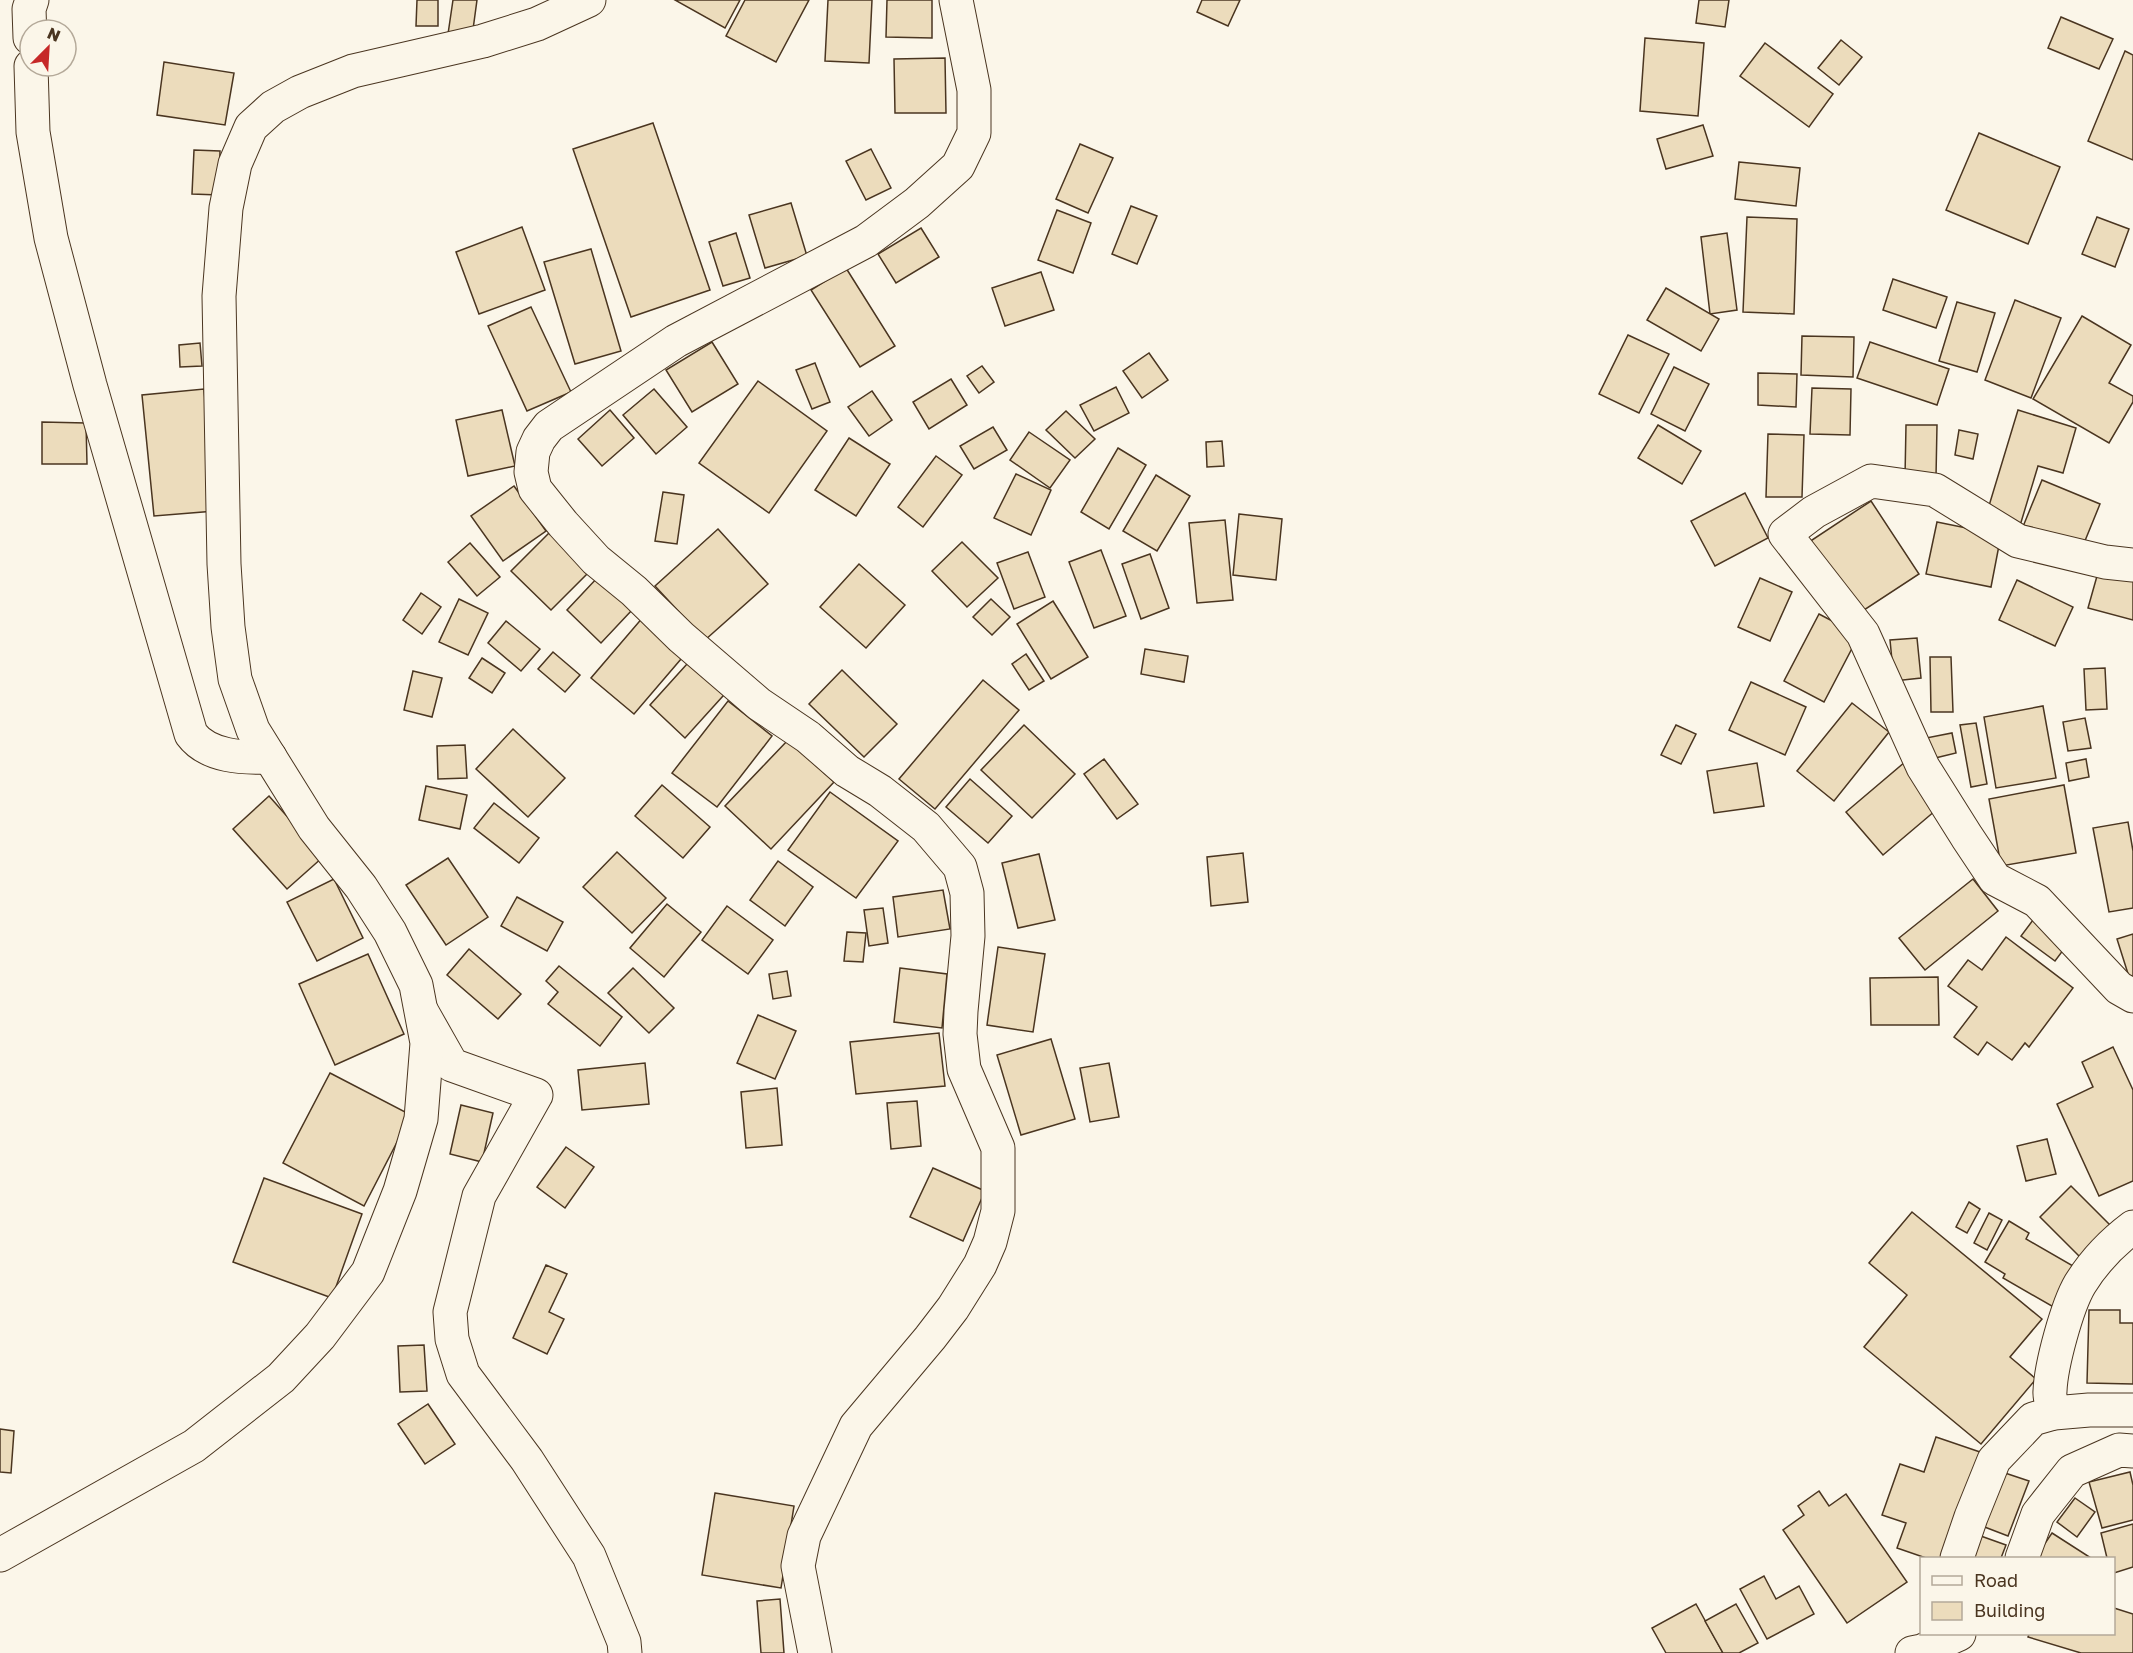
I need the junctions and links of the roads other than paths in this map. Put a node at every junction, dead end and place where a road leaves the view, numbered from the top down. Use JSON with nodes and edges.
{"nodes":[{"id":1,"x":32,"y":0,"type":"edge"},
{"id":2,"x":589,"y":0,"type":"edge"},
{"id":3,"x":956,"y":0,"type":"edge"},
{"id":4,"x":29,"y":18,"type":"edge"},
{"id":5,"x":31,"y":78,"type":"edge"},
{"id":6,"x":2133,"y":565,"type":"edge"},
{"id":7,"x":270,"y":758,"type":"junction"},
{"id":8,"x":2133,"y":996,"type":"edge"},
{"id":9,"x":420,"y":1009,"type":"junction"},
{"id":10,"x":2133,"y":1227,"type":"edge"},
{"id":11,"x":2133,"y":1410,"type":"edge"},
{"id":12,"x":2054,"y":1413,"type":"junction"},
{"id":13,"x":2133,"y":1450,"type":"edge"},
{"id":14,"x":0,"y":1554,"type":"edge"},
{"id":15,"x":1958,"y":1557,"type":"edge"},
{"id":16,"x":2022,"y":1557,"type":"edge"},
{"id":17,"x":1952,"y":1635,"type":"edge"},
{"id":18,"x":625,"y":1653,"type":"edge"},
{"id":19,"x":815,"y":1653,"type":"edge"},
{"id":20,"x":1912,"y":1653,"type":"edge"}],
"edges":[{"from":1,"to":4,"type":"main road"},
{"from":2,"to":7,"type":"main road"},
{"from":3,"to":19,"type":"main road"},
{"from":5,"to":7,"type":"main road"},
{"from":6,"to":8,"type":"main road"},
{"from":7,"to":9,"type":"main road"},
{"from":9,"to":14,"type":"main road"},
{"from":9,"to":18,"type":"main road"},
{"from":10,"to":12,"type":"main road"},
{"from":11,"to":12,"type":"main road"},
{"from":12,"to":15,"type":"main road"},
{"from":13,"to":16,"type":"main road"},
{"from":17,"to":20,"type":"main road"}]}
